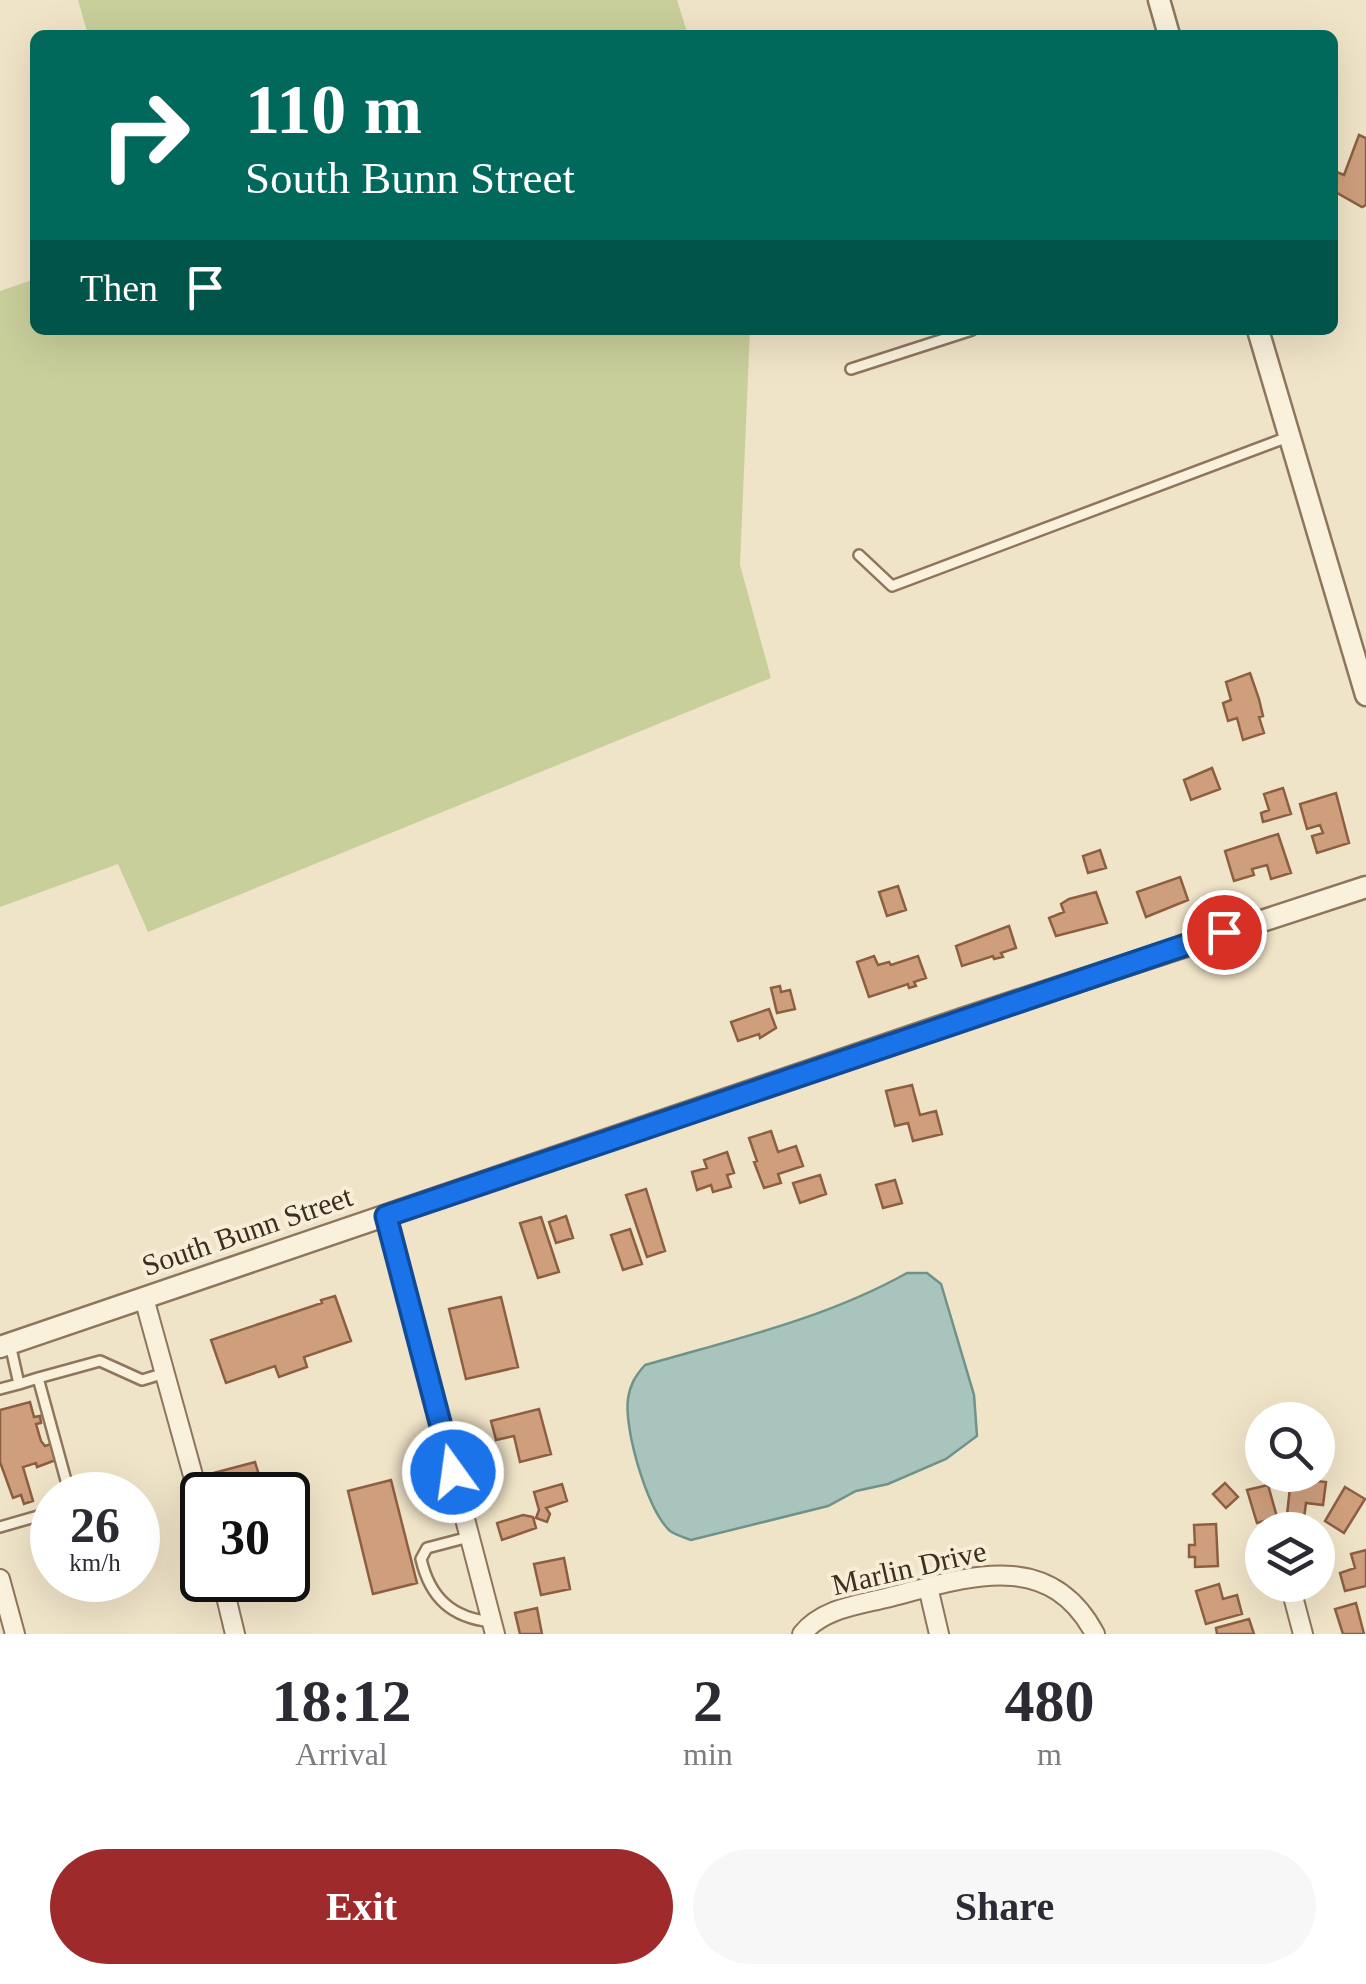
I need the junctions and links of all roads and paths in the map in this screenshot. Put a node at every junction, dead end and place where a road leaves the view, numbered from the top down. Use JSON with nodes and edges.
{"nodes":[{"id":1,"x":1159,"y":0,"type":"edge"},
{"id":2,"x":1168,"y":30,"type":"edge"},
{"id":3,"x":956,"y":335,"type":"edge"},
{"id":4,"x":1260,"y":335,"type":"edge"},
{"id":5,"x":851,"y":369,"type":"dead end"},
{"id":6,"x":1290,"y":436,"type":"junction"},
{"id":7,"x":858,"y":555,"type":"dead end"},
{"id":8,"x":1366,"y":695,"type":"edge"},
{"id":9,"x":1366,"y":887,"type":"edge"},
{"id":10,"x":386,"y":1216,"type":"junction"},
{"id":11,"x":144,"y":1298,"type":"junction"},
{"id":12,"x":5,"y":1345,"type":"edge"},
{"id":13,"x":165,"y":1373,"type":"junction"},
{"id":14,"x":38,"y":1378,"type":"junction"},
{"id":15,"x":19,"y":1384,"type":"junction"},
{"id":16,"x":0,"y":1389,"type":"edge"},
{"id":17,"x":64,"y":1472,"type":"edge"},
{"id":18,"x":192,"y":1472,"type":"edge"},
{"id":19,"x":30,"y":1518,"type":"edge"},
{"id":20,"x":0,"y":1527,"type":"edge"},
{"id":21,"x":469,"y":1537,"type":"junction"},
{"id":22,"x":0,"y":1579,"type":"edge"},
{"id":23,"x":928,"y":1588,"type":"junction"},
{"id":24,"x":227,"y":1602,"type":"edge"},
{"id":25,"x":1295,"y":1602,"type":"edge"},
{"id":26,"x":493,"y":1628,"type":"edge"},
{"id":27,"x":15,"y":1634,"type":"edge"},
{"id":28,"x":235,"y":1634,"type":"edge"},
{"id":29,"x":802,"y":1634,"type":"edge"},
{"id":30,"x":939,"y":1634,"type":"edge"},
{"id":31,"x":1095,"y":1634,"type":"edge"},
{"id":32,"x":1303,"y":1634,"type":"edge"}],
"edges":[{"from":1,"to":2,"type":"street"},
{"from":3,"to":5,"type":"lane"},
{"from":4,"to":6,"type":"street"},
{"from":6,"to":7,"type":"lane"},
{"from":6,"to":8,"type":"street"},
{"from":9,"to":10,"type":"street","name":"South Bunn Street"},
{"from":10,"to":11,"type":"street","name":"South Bunn Street"},
{"from":10,"to":21,"type":"street"},
{"from":11,"to":12,"type":"street","name":"South Bunn Street"},
{"from":11,"to":13,"type":"street"},
{"from":12,"to":15,"type":"lane"},
{"from":13,"to":14,"type":"lane"},
{"from":13,"to":18,"type":"street"},
{"from":14,"to":15,"type":"lane"},
{"from":14,"to":17,"type":"lane"},
{"from":15,"to":16,"type":"lane"},
{"from":19,"to":20,"type":"lane"},
{"from":21,"to":26,"type":"street"},
{"from":21,"to":26,"type":"lane"},
{"from":22,"to":27,"type":"street"},
{"from":23,"to":29,"type":"street","name":"Marlin Drive"},
{"from":23,"to":30,"type":"street"},
{"from":23,"to":31,"type":"street","name":"Marlin Drive"},
{"from":24,"to":28,"type":"street"},
{"from":25,"to":32,"type":"street"}]}
